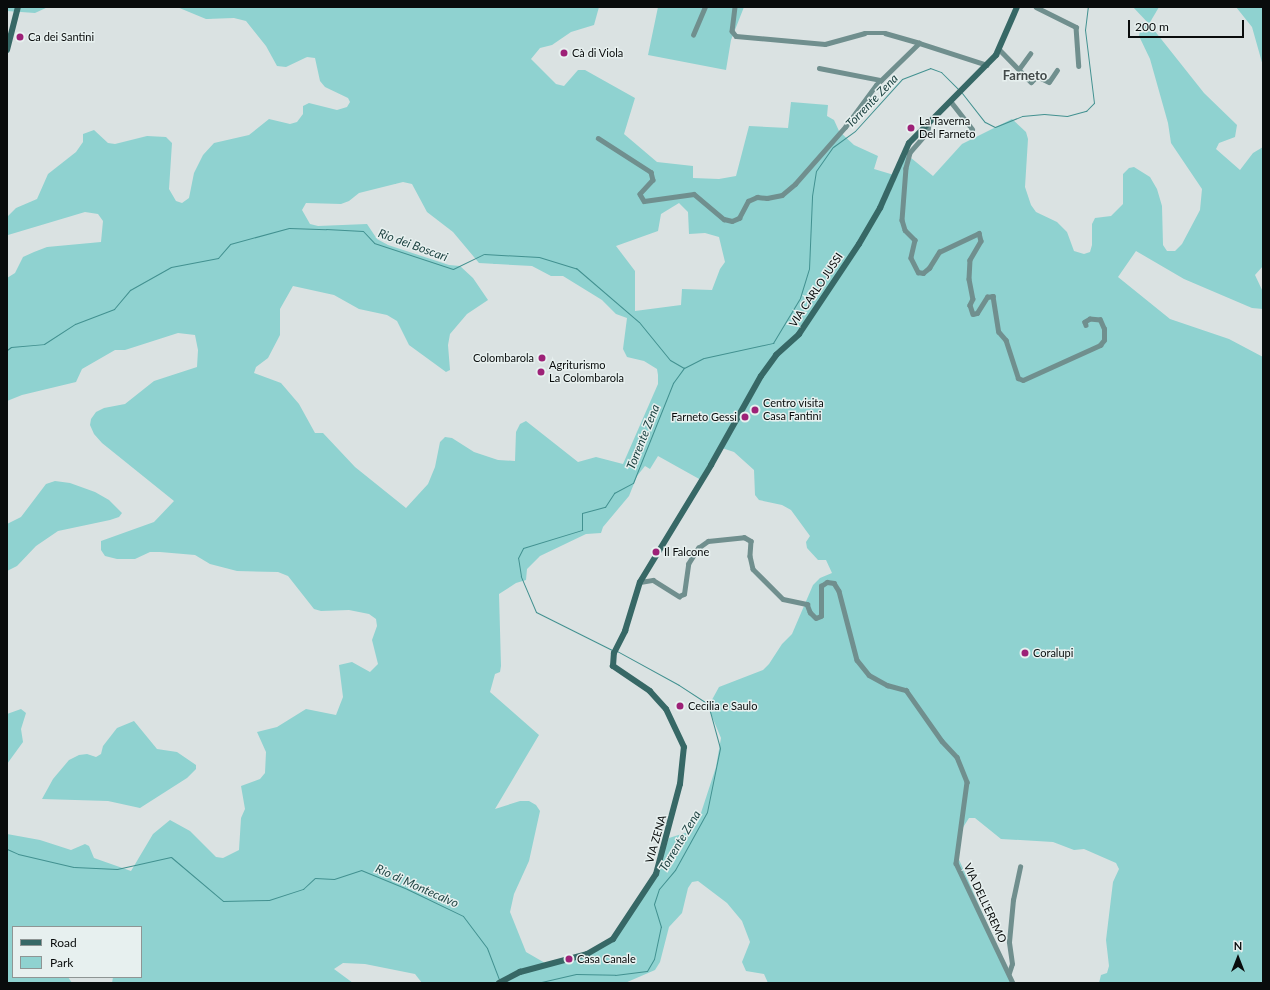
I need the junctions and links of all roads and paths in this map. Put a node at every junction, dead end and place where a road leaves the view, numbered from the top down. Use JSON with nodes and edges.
{"nodes":[{"id":1,"x":18,"y":7,"type":"edge"},
{"id":2,"x":705,"y":7,"type":"edge"},
{"id":3,"x":735,"y":7,"type":"edge"},
{"id":4,"x":1017,"y":7,"type":"edge"},
{"id":5,"x":1036,"y":7,"type":"edge"},
{"id":6,"x":693,"y":35,"type":"dead end"},
{"id":7,"x":919,"y":43,"type":"junction"},
{"id":8,"x":7,"y":50,"type":"edge"},
{"id":9,"x":999,"y":50,"type":"junction"},
{"id":10,"x":1030,"y":54,"type":"dead end"},
{"id":11,"x":987,"y":65,"type":"junction"},
{"id":12,"x":1079,"y":66,"type":"dead end"},
{"id":13,"x":819,"y":68,"type":"dead end"},
{"id":14,"x":1019,"y":69,"type":"junction"},
{"id":15,"x":1057,"y":70,"type":"dead end"},
{"id":16,"x":881,"y":80,"type":"junction"},
{"id":17,"x":954,"y":100,"type":"junction"},
{"id":18,"x":929,"y":121,"type":"junction"},
{"id":19,"x":972,"y":130,"type":"dead end"},
{"id":20,"x":598,"y":138,"type":"dead end"},
{"id":21,"x":1086,"y":325,"type":"dead end"},
{"id":22,"x":640,"y":582,"type":"junction"},
{"id":23,"x":620,"y":641,"type":"joint"},
{"id":24,"x":1020,"y":867,"type":"dead end"},
{"id":25,"x":1009,"y":973,"type":"junction"},
{"id":26,"x":499,"y":983,"type":"edge"},
{"id":27,"x":1013,"y":983,"type":"edge"}],
"edges":[{"from":1,"to":8,"type":"street"},
{"from":2,"to":6,"type":"street"},
{"from":3,"to":7,"type":"street"},
{"from":4,"to":9,"type":"street","name":"VIA CARLO JUSSI"},
{"from":5,"to":12,"type":"street"},
{"from":7,"to":11,"type":"street"},
{"from":7,"to":16,"type":"street"},
{"from":9,"to":11,"type":"street","name":"VIA CARLO JUSSI"},
{"from":9,"to":14,"type":"street"},
{"from":10,"to":14,"type":"street"},
{"from":11,"to":17,"type":"street","name":"VIA CARLO JUSSI"},
{"from":13,"to":16,"type":"street"},
{"from":14,"to":15,"type":"street"},
{"from":16,"to":20,"type":"street"},
{"from":17,"to":18,"type":"street","name":"VIA CARLO JUSSI"},
{"from":17,"to":19,"type":"street"},
{"from":18,"to":21,"type":"street"},
{"from":18,"to":22,"type":"street","name":"VIA CARLO JUSSI"},
{"from":22,"to":23,"type":"street","name":"VIA CARLO JUSSI"},
{"from":22,"to":25,"type":"street","name":"VIA DELL'EREMO"},
{"from":23,"to":26,"type":"street","name":"VIA ZENA"},
{"from":24,"to":25,"type":"street"},
{"from":25,"to":27,"type":"street"}]}
